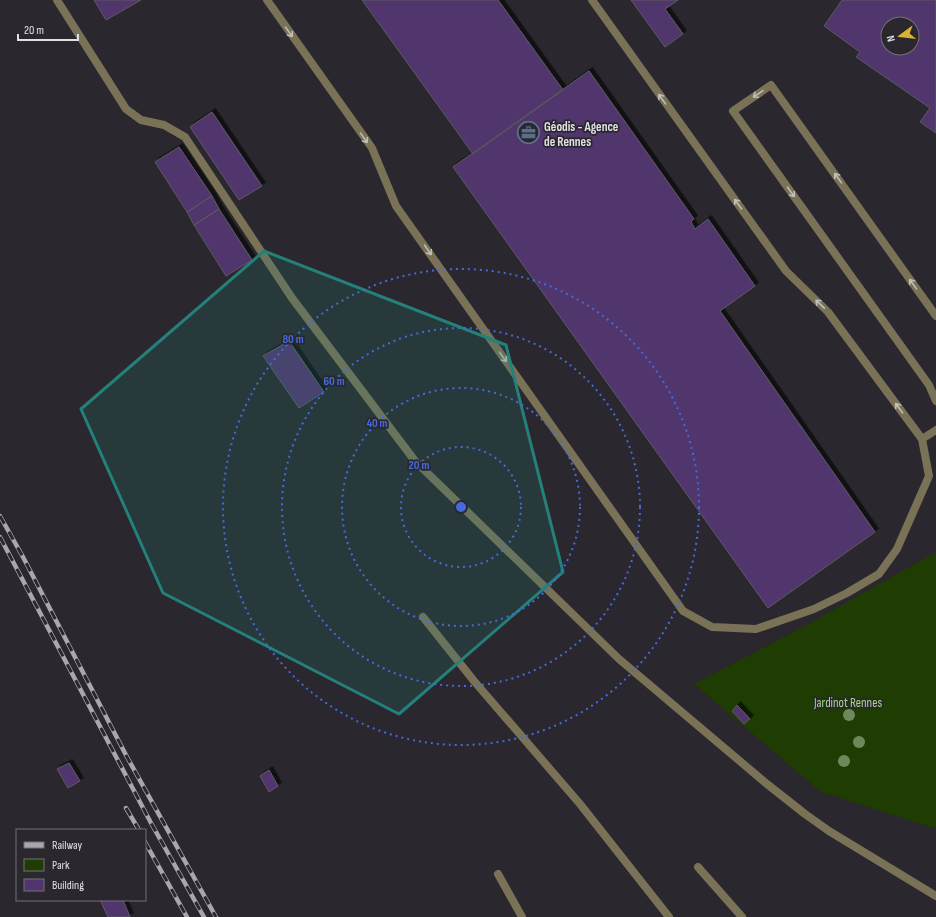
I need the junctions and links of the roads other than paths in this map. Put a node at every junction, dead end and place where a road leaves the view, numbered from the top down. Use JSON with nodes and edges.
{"nodes":[{"id":1,"x":57,"y":0,"type":"edge"},
{"id":2,"x":266,"y":0,"type":"edge"},
{"id":3,"x":592,"y":0,"type":"edge"},
{"id":4,"x":936,"y":316,"type":"edge"},
{"id":5,"x":936,"y":401,"type":"edge"},
{"id":6,"x":936,"y":430,"type":"edge"},
{"id":7,"x":922,"y":439,"type":"junction"},
{"id":8,"x":933,"y":474,"type":"edge"},
{"id":9,"x":423,"y":617,"type":"dead end"},
{"id":10,"x":698,"y":867,"type":"dead end"},
{"id":11,"x":498,"y":874,"type":"dead end"},
{"id":12,"x":936,"y":896,"type":"edge"},
{"id":13,"x":522,"y":917,"type":"edge"},
{"id":14,"x":669,"y":917,"type":"edge"},
{"id":15,"x":742,"y":917,"type":"edge"}],
"edges":[{"from":1,"to":12,"type":"lane"},
{"from":2,"to":8,"type":"lane","one_way":true},
{"from":7,"to":3,"type":"lane","one_way":true},
{"from":4,"to":5,"type":"lane","one_way":true},
{"from":6,"to":7,"type":"lane"},
{"from":7,"to":8,"type":"lane"},
{"from":9,"to":14,"type":"lane"},
{"from":10,"to":15,"type":"lane"},
{"from":11,"to":13,"type":"lane"}]}
